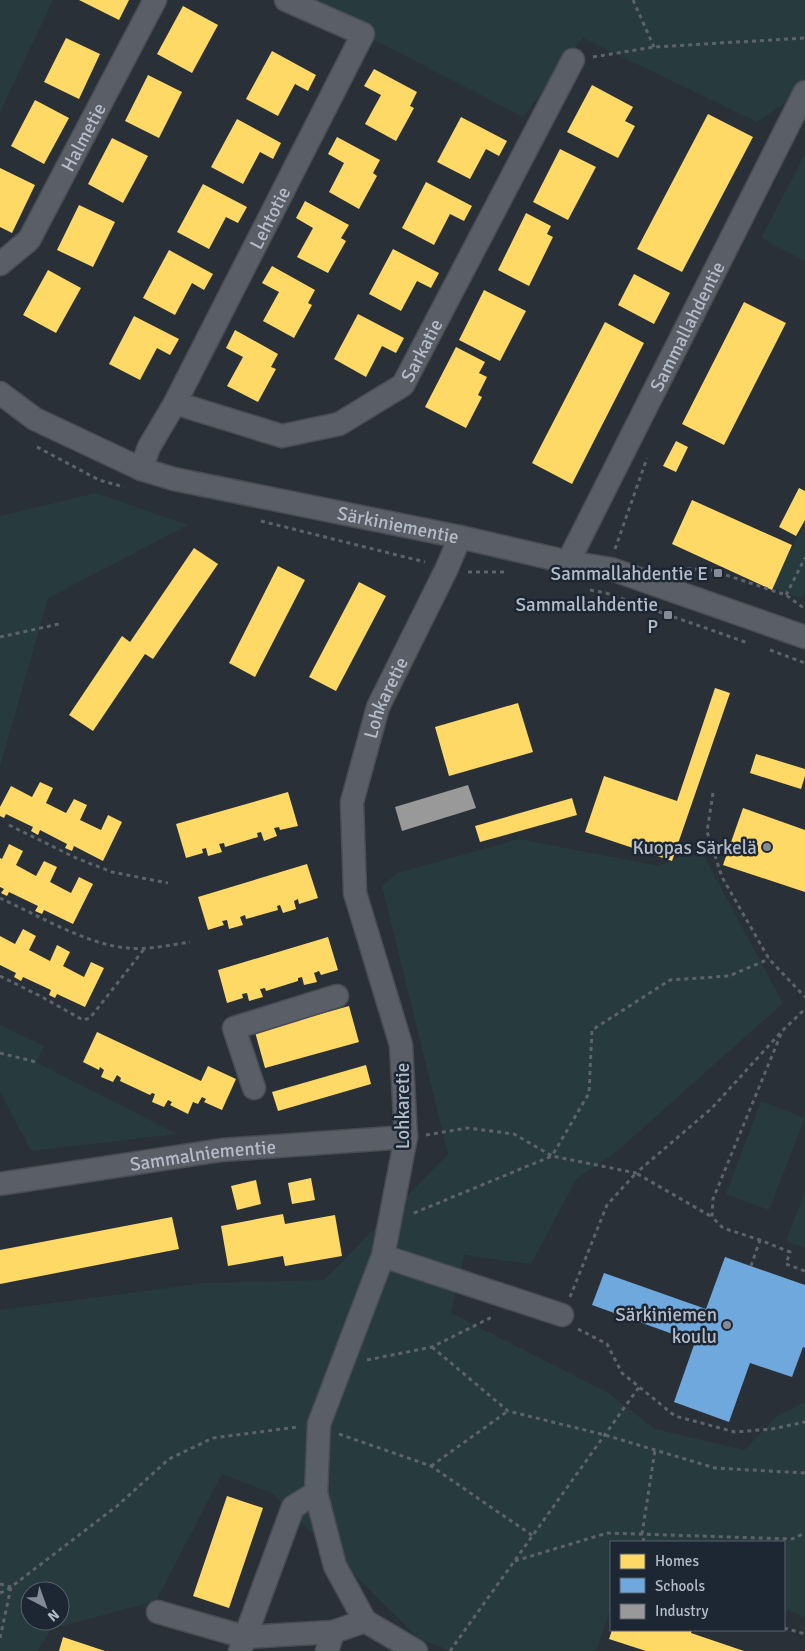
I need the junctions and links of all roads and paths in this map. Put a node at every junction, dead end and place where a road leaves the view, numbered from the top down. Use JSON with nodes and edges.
{"nodes":[{"id":1,"x":155,"y":0,"type":"edge"},
{"id":2,"x":286,"y":0,"type":"edge"},
{"id":3,"x":633,"y":0,"type":"edge"},
{"id":4,"x":805,"y":38,"type":"edge"},
{"id":5,"x":654,"y":47,"type":"junction"},
{"id":6,"x":572,"y":60,"type":"joint"},
{"id":7,"x":805,"y":92,"type":"edge"},
{"id":8,"x":0,"y":264,"type":"edge"},
{"id":9,"x":0,"y":393,"type":"edge"},
{"id":10,"x":175,"y":403,"type":"junction"},
{"id":11,"x":141,"y":469,"type":"junction"},
{"id":12,"x":460,"y":537,"type":"junction"},
{"id":13,"x":615,"y":547,"type":"dead end"},
{"id":14,"x":622,"y":551,"type":"dead end"},
{"id":15,"x":805,"y":558,"type":"edge"},
{"id":16,"x":568,"y":562,"type":"junction"},
{"id":17,"x":671,"y":568,"type":"dead end"},
{"id":18,"x":606,"y":593,"type":"dead end"},
{"id":19,"x":786,"y":595,"type":"junction"},
{"id":20,"x":805,"y":609,"type":"edge"},
{"id":21,"x":59,"y":624,"type":"dead end"},
{"id":22,"x":0,"y":637,"type":"edge"},
{"id":23,"x":805,"y":637,"type":"edge"},
{"id":24,"x":750,"y":643,"type":"dead end"},
{"id":25,"x":768,"y":649,"type":"dead end"},
{"id":26,"x":805,"y":663,"type":"edge"},
{"id":27,"x":713,"y":792,"type":"dead end"},
{"id":28,"x":10,"y":825,"type":"dead end"},
{"id":29,"x":168,"y":883,"type":"dead end"},
{"id":30,"x":0,"y":898,"type":"edge"},
{"id":31,"x":190,"y":942,"type":"dead end"},
{"id":32,"x":145,"y":947,"type":"junction"},
{"id":33,"x":769,"y":959,"type":"junction"},
{"id":34,"x":0,"y":976,"type":"edge"},
{"id":35,"x":337,"y":996,"type":"dead end"},
{"id":36,"x":805,"y":997,"type":"edge"},
{"id":37,"x":805,"y":1009,"type":"edge"},
{"id":38,"x":782,"y":1031,"type":"junction"},
{"id":39,"x":0,"y":1053,"type":"edge"},
{"id":40,"x":36,"y":1062,"type":"dead end"},
{"id":41,"x":254,"y":1088,"type":"dead end"},
{"id":42,"x":406,"y":1137,"type":"junction"},
{"id":43,"x":552,"y":1156,"type":"junction"},
{"id":44,"x":636,"y":1173,"type":"junction"},
{"id":45,"x":0,"y":1184,"type":"edge"},
{"id":46,"x":411,"y":1214,"type":"dead end"},
{"id":47,"x":712,"y":1217,"type":"junction"},
{"id":48,"x":760,"y":1240,"type":"junction"},
{"id":49,"x":383,"y":1256,"type":"junction"},
{"id":50,"x":751,"y":1266,"type":"dead end"},
{"id":51,"x":805,"y":1271,"type":"edge"},
{"id":52,"x":522,"y":1302,"type":"junction"},
{"id":53,"x":562,"y":1315,"type":"junction"},
{"id":54,"x":432,"y":1347,"type":"junction"},
{"id":55,"x":363,"y":1360,"type":"dead end"},
{"id":56,"x":639,"y":1387,"type":"junction"},
{"id":57,"x":508,"y":1411,"type":"junction"},
{"id":58,"x":805,"y":1422,"type":"edge"},
{"id":59,"x":319,"y":1424,"type":"junction"},
{"id":60,"x":605,"y":1435,"type":"junction"},
{"id":61,"x":655,"y":1450,"type":"junction"},
{"id":62,"x":431,"y":1466,"type":"junction"},
{"id":63,"x":805,"y":1473,"type":"edge"},
{"id":64,"x":316,"y":1493,"type":"junction"},
{"id":65,"x":805,"y":1533,"type":"edge"},
{"id":66,"x":642,"y":1534,"type":"junction"},
{"id":67,"x":534,"y":1536,"type":"junction"},
{"id":68,"x":644,"y":1541,"type":"edge"},
{"id":69,"x":515,"y":1562,"type":"junction"},
{"id":70,"x":0,"y":1584,"type":"edge"},
{"id":71,"x":11,"y":1588,"type":"junction"},
{"id":72,"x":0,"y":1593,"type":"edge"},
{"id":73,"x":158,"y":1612,"type":"dead end"},
{"id":74,"x":365,"y":1621,"type":"junction"},
{"id":75,"x":785,"y":1628,"type":"edge"},
{"id":76,"x":805,"y":1634,"type":"edge"},
{"id":77,"x":0,"y":1638,"type":"edge"},
{"id":78,"x":330,"y":1641,"type":"edge"},
{"id":79,"x":242,"y":1644,"type":"edge"},
{"id":80,"x":416,"y":1651,"type":"edge"},
{"id":81,"x":450,"y":1651,"type":"edge"}],
"edges":[{"from":1,"to":8,"type":"street","name":"Halmetie"},
{"from":2,"to":10,"type":"street","name":"Lehtotie"},
{"from":3,"to":5,"type":"path"},
{"from":4,"to":5,"type":"path"},
{"from":5,"to":6,"type":"path"},
{"from":6,"to":10,"type":"street","name":"Sarkatie"},
{"from":7,"to":16,"type":"street","name":"Sammallahdentie"},
{"from":9,"to":11,"type":"street","name":"Särkiniementie"},
{"from":10,"to":11,"type":"street"},
{"from":11,"to":12,"type":"street","name":"Särkiniementie"},
{"from":12,"to":16,"type":"street","name":"Särkiniementie"},
{"from":12,"to":42,"type":"street","name":"Lohkaretie"},
{"from":13,"to":14,"type":"path"},
{"from":15,"to":19,"type":"path"},
{"from":16,"to":23,"type":"street","name":"Särkiniementie"},
{"from":17,"to":19,"type":"path"},
{"from":18,"to":24,"type":"path"},
{"from":19,"to":20,"type":"path"},
{"from":21,"to":22,"type":"path"},
{"from":25,"to":26,"type":"path"},
{"from":27,"to":33,"type":"path"},
{"from":28,"to":29,"type":"path"},
{"from":30,"to":32,"type":"path"},
{"from":31,"to":32,"type":"path"},
{"from":32,"to":34,"type":"path"},
{"from":33,"to":36,"type":"path"},
{"from":33,"to":43,"type":"path"},
{"from":35,"to":41,"type":"street"},
{"from":37,"to":38,"type":"path"},
{"from":38,"to":44,"type":"path"},
{"from":38,"to":47,"type":"path"},
{"from":39,"to":40,"type":"path"},
{"from":42,"to":43,"type":"path"},
{"from":42,"to":45,"type":"street","name":"Sammalniementie"},
{"from":42,"to":49,"type":"street","name":"Lohkaretie"},
{"from":43,"to":44,"type":"path"},
{"from":43,"to":46,"type":"path"},
{"from":44,"to":47,"type":"path"},
{"from":44,"to":53,"type":"path"},
{"from":47,"to":48,"type":"path"},
{"from":48,"to":50,"type":"path"},
{"from":48,"to":51,"type":"path"},
{"from":49,"to":52,"type":"street"},
{"from":49,"to":59,"type":"street","name":"Lohkaretie"},
{"from":52,"to":53,"type":"street"},
{"from":52,"to":54,"type":"path"},
{"from":53,"to":56,"type":"path"},
{"from":54,"to":55,"type":"path"},
{"from":54,"to":57,"type":"path"},
{"from":56,"to":58,"type":"path"},
{"from":56,"to":60,"type":"path"},
{"from":57,"to":60,"type":"path"},
{"from":57,"to":62,"type":"path"},
{"from":59,"to":62,"type":"path"},
{"from":59,"to":64,"type":"street","name":"Lohkaretie"},
{"from":59,"to":71,"type":"path"},
{"from":60,"to":61,"type":"path"},
{"from":60,"to":67,"type":"path"},
{"from":61,"to":63,"type":"path"},
{"from":61,"to":66,"type":"path"},
{"from":62,"to":67,"type":"path"},
{"from":64,"to":74,"type":"street","name":"Lohkaretie"},
{"from":64,"to":79,"type":"street"},
{"from":65,"to":66,"type":"path"},
{"from":66,"to":68,"type":"path"},
{"from":66,"to":69,"type":"path"},
{"from":67,"to":69,"type":"path"},
{"from":69,"to":81,"type":"path"},
{"from":70,"to":71,"type":"path"},
{"from":71,"to":72,"type":"path"},
{"from":71,"to":77,"type":"path"},
{"from":73,"to":79,"type":"street"},
{"from":74,"to":78,"type":"street"},
{"from":74,"to":80,"type":"street"},
{"from":75,"to":76,"type":"path"},
{"from":78,"to":79,"type":"street"}]}
